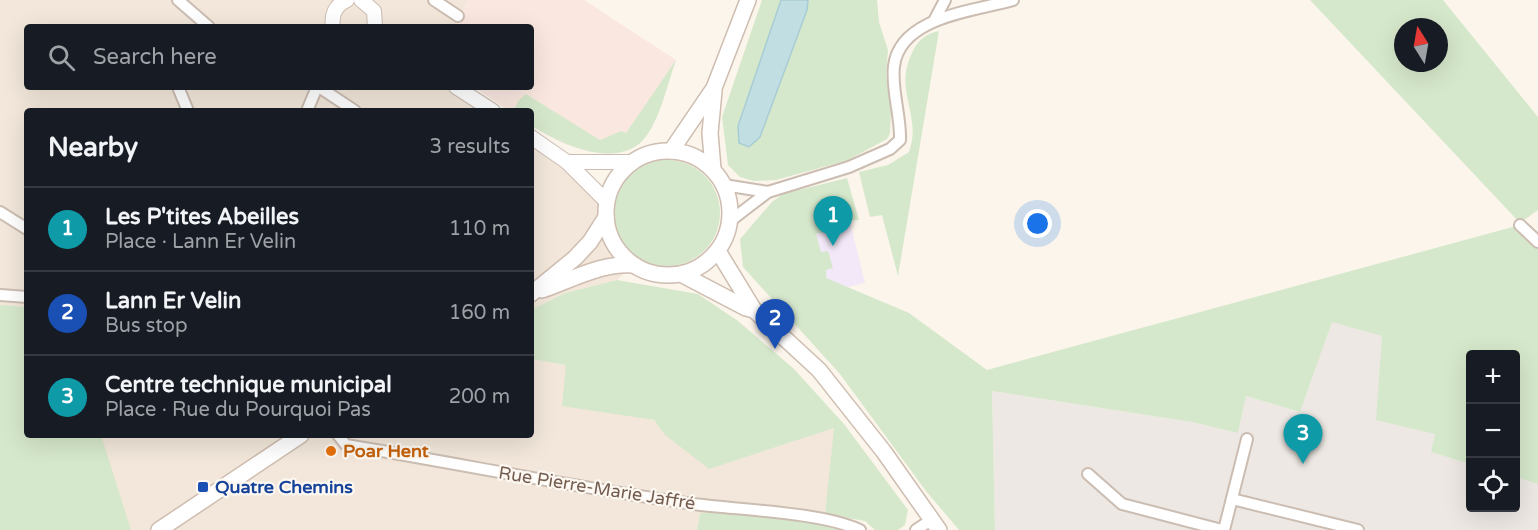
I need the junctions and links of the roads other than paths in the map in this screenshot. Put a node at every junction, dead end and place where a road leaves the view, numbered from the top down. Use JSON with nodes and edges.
{"nodes":[{"id":1,"x":178,"y":0,"type":"edge"},
{"id":2,"x":324,"y":0,"type":"edge"},
{"id":3,"x":434,"y":0,"type":"edge"},
{"id":4,"x":748,"y":0,"type":"edge"},
{"id":5,"x":945,"y":0,"type":"edge"},
{"id":6,"x":1013,"y":0,"type":"edge"},
{"id":7,"x":365,"y":1,"type":"edge"},
{"id":8,"x":342,"y":4,"type":"edge"},
{"id":9,"x":458,"y":16,"type":"dead end"},
{"id":10,"x":934,"y":19,"type":"junction"},
{"id":11,"x":205,"y":24,"type":"edge"},
{"id":12,"x":334,"y":24,"type":"edge"},
{"id":13,"x":375,"y":24,"type":"edge"},
{"id":14,"x":714,"y":88,"type":"junction"},
{"id":15,"x":179,"y":90,"type":"edge"},
{"id":16,"x":317,"y":90,"type":"edge"},
{"id":17,"x":323,"y":90,"type":"edge"},
{"id":18,"x":461,"y":90,"type":"edge"},
{"id":19,"x":187,"y":108,"type":"edge"},
{"id":20,"x":308,"y":108,"type":"edge"},
{"id":21,"x":350,"y":108,"type":"edge"},
{"id":22,"x":488,"y":108,"type":"edge"},
{"id":23,"x":534,"y":139,"type":"edge"},
{"id":24,"x":671,"y":151,"type":"junction"},
{"id":25,"x":567,"y":162,"type":"junction"},
{"id":26,"x":633,"y":162,"type":"junction"},
{"id":27,"x":713,"y":169,"type":"junction"},
{"id":28,"x":724,"y":185,"type":"junction"},
{"id":29,"x":768,"y":192,"type":"junction"},
{"id":30,"x":607,"y":209,"type":"junction"},
{"id":31,"x":0,"y":212,"type":"edge"},
{"id":32,"x":730,"y":221,"type":"junction"},
{"id":33,"x":1520,"y":225,"type":"dead end"},
{"id":34,"x":24,"y":227,"type":"edge"},
{"id":35,"x":1538,"y":242,"type":"edge"},
{"id":36,"x":718,"y":251,"type":"junction"},
{"id":37,"x":634,"y":265,"type":"junction"},
{"id":38,"x":681,"y":274,"type":"junction"},
{"id":39,"x":534,"y":292,"type":"edge"},
{"id":40,"x":534,"y":294,"type":"edge"},
{"id":41,"x":0,"y":295,"type":"edge"},
{"id":42,"x":24,"y":297,"type":"edge"},
{"id":43,"x":754,"y":310,"type":"junction"},
{"id":44,"x":299,"y":438,"type":"edge"},
{"id":45,"x":340,"y":438,"type":"edge"},
{"id":46,"x":1247,"y":439,"type":"dead end"},
{"id":47,"x":1088,"y":474,"type":"dead end"},
{"id":48,"x":1232,"y":499,"type":"junction"},
{"id":49,"x":935,"y":525,"type":"edge"},
{"id":50,"x":159,"y":530,"type":"edge"},
{"id":51,"x":860,"y":530,"type":"edge"},
{"id":52,"x":916,"y":530,"type":"edge"},
{"id":53,"x":1223,"y":530,"type":"edge"},
{"id":54,"x":1358,"y":530,"type":"edge"}],
"edges":[{"from":1,"to":11,"type":"street"},
{"from":2,"to":8,"type":"street"},
{"from":3,"to":9,"type":"street"},
{"from":4,"to":14,"type":"main road"},
{"from":5,"to":10,"type":"street"},
{"from":6,"to":10,"type":"street"},
{"from":7,"to":13,"type":"street"},
{"from":8,"to":12,"type":"street"},
{"from":10,"to":29,"type":"street"},
{"from":14,"to":24,"type":"main road"},
{"from":14,"to":27,"type":"main road"},
{"from":15,"to":19,"type":"street"},
{"from":16,"to":20,"type":"street"},
{"from":17,"to":21,"type":"street"},
{"from":18,"to":22,"type":"street"},
{"from":23,"to":25,"type":"street"},
{"from":24,"to":26,"type":"main road"},
{"from":24,"to":27,"type":"main road"},
{"from":25,"to":26,"type":"street"},
{"from":25,"to":30,"type":"street"},
{"from":26,"to":30,"type":"main road"},
{"from":27,"to":28,"type":"main road"},
{"from":28,"to":29,"type":"street"},
{"from":28,"to":32,"type":"main road"},
{"from":29,"to":32,"type":"street"},
{"from":30,"to":37,"type":"main road"},
{"from":30,"to":39,"type":"main road"},
{"from":31,"to":34,"type":"street"},
{"from":32,"to":36,"type":"main road"},
{"from":33,"to":35,"type":"street"},
{"from":36,"to":38,"type":"main road"},
{"from":36,"to":43,"type":"main road"},
{"from":37,"to":38,"type":"main road"},
{"from":37,"to":40,"type":"main road"},
{"from":38,"to":43,"type":"main road"},
{"from":41,"to":42,"type":"street"},
{"from":43,"to":49,"type":"main road"},
{"from":44,"to":50,"type":"main road"},
{"from":45,"to":51,"type":"street","name":"Rue Pierre-Marie Jaffré"},
{"from":46,"to":48,"type":"street"},
{"from":47,"to":53,"type":"street"},
{"from":48,"to":53,"type":"street"},
{"from":48,"to":54,"type":"street"},
{"from":49,"to":52,"type":"street"}]}
